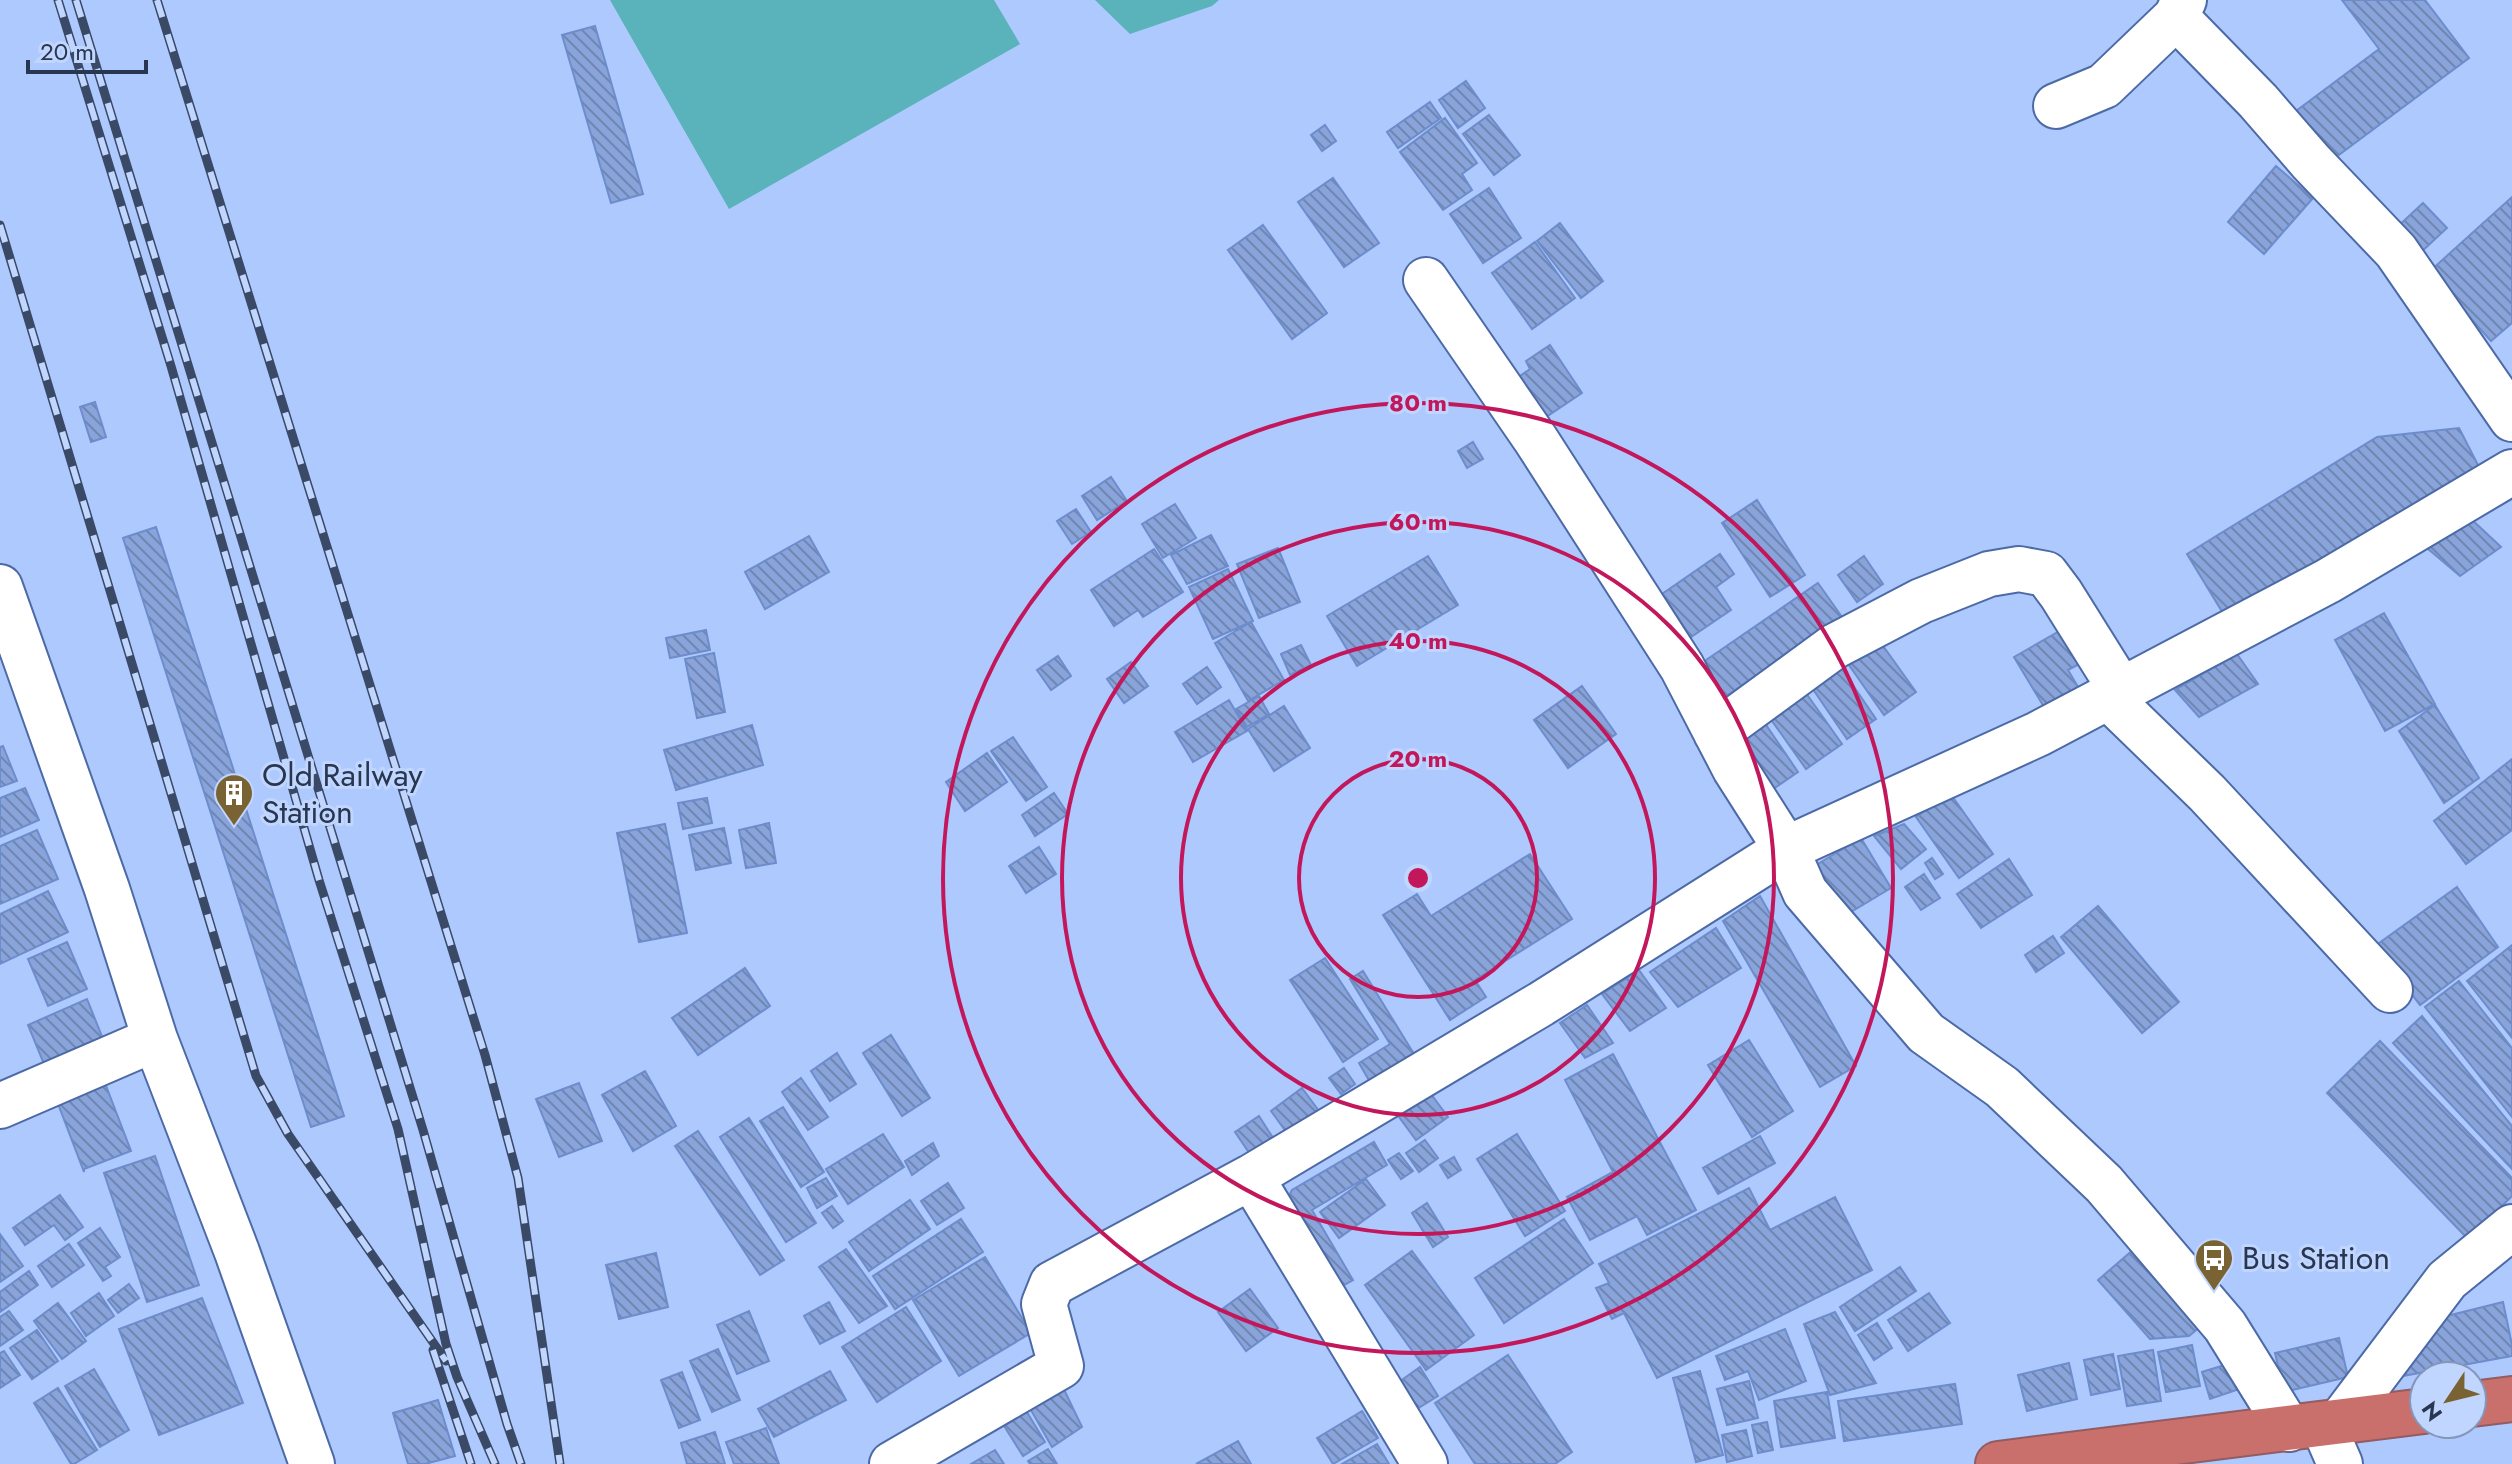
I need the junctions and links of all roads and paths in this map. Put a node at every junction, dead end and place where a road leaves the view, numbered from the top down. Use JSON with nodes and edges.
{"nodes":[{"id":1,"x":2180,"y":9,"type":"edge"},
{"id":2,"x":2056,"y":106,"type":"dead end"},
{"id":3,"x":1426,"y":280,"type":"dead end"},
{"id":4,"x":2512,"y":419,"type":"edge"},
{"id":5,"x":2512,"y":472,"type":"edge"},
{"id":6,"x":0,"y":587,"type":"edge"},
{"id":7,"x":2114,"y":693,"type":"junction"},
{"id":8,"x":1716,"y":733,"type":"junction"},
{"id":9,"x":1786,"y":849,"type":"junction"},
{"id":10,"x":2390,"y":990,"type":"dead end"},
{"id":11,"x":155,"y":1039,"type":"junction"},
{"id":12,"x":0,"y":1106,"type":"edge"},
{"id":13,"x":1251,"y":1177,"type":"junction"},
{"id":14,"x":2512,"y":1227,"type":"edge"},
{"id":15,"x":2512,"y":1399,"type":"edge"},
{"id":16,"x":2488,"y":1402,"type":"edge"},
{"id":17,"x":2408,"y":1415,"type":"edge"},
{"id":18,"x":2323,"y":1435,"type":"edge"},
{"id":19,"x":312,"y":1464,"type":"edge"},
{"id":20,"x":892,"y":1464,"type":"edge"},
{"id":21,"x":1425,"y":1464,"type":"edge"},
{"id":22,"x":1998,"y":1464,"type":"edge"}],
"edges":[{"from":1,"to":2,"type":"street"},
{"from":1,"to":4,"type":"street"},
{"from":3,"to":8,"type":"street"},
{"from":5,"to":7,"type":"street"},
{"from":6,"to":11,"type":"street"},
{"from":7,"to":8,"type":"street"},
{"from":7,"to":9,"type":"street"},
{"from":7,"to":10,"type":"street"},
{"from":8,"to":9,"type":"street"},
{"from":9,"to":13,"type":"street"},
{"from":9,"to":18,"type":"street"},
{"from":11,"to":12,"type":"street"},
{"from":11,"to":19,"type":"street"},
{"from":13,"to":20,"type":"street"},
{"from":13,"to":21,"type":"street"},
{"from":14,"to":18,"type":"street"},
{"from":15,"to":16,"type":"highway"},
{"from":17,"to":18,"type":"highway"},
{"from":18,"to":22,"type":"highway"}]}
